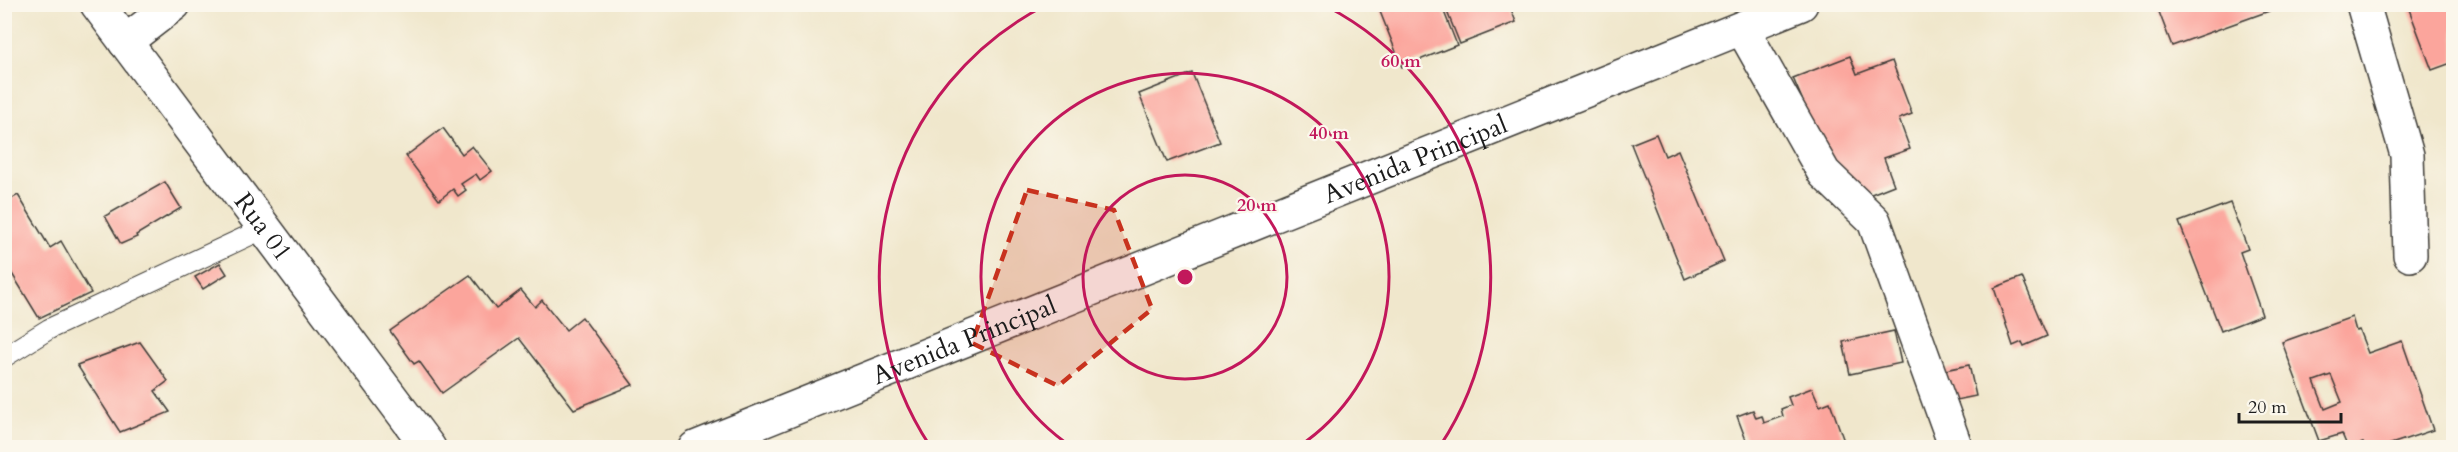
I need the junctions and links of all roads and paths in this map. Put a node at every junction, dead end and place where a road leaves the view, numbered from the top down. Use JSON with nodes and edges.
{"nodes":[{"id":1,"x":97,"y":4,"type":"edge"},
{"id":2,"x":174,"y":4,"type":"edge"},
{"id":3,"x":1801,"y":4,"type":"edge"},
{"id":4,"x":2363,"y":4,"type":"edge"},
{"id":5,"x":1742,"y":28,"type":"junction"},
{"id":6,"x":125,"y":42,"type":"junction"},
{"id":7,"x":265,"y":228,"type":"junction"},
{"id":8,"x":2410,"y":255,"type":"dead end"},
{"id":9,"x":4,"y":357,"type":"edge"},
{"id":10,"x":429,"y":447,"type":"edge"},
{"id":11,"x":695,"y":447,"type":"edge"},
{"id":12,"x":1956,"y":447,"type":"edge"}],
"edges":[{"from":1,"to":6,"type":"street","name":"Rua 01"},
{"from":2,"to":6,"type":"street"},
{"from":3,"to":5,"type":"street","name":"Avenida Principal"},
{"from":4,"to":8,"type":"street"},
{"from":5,"to":11,"type":"street","name":"Avenida Principal"},
{"from":5,"to":12,"type":"street"},
{"from":6,"to":7,"type":"street","name":"Rua 01"},
{"from":7,"to":9,"type":"lane"},
{"from":7,"to":10,"type":"street","name":"Rua 01"}]}
